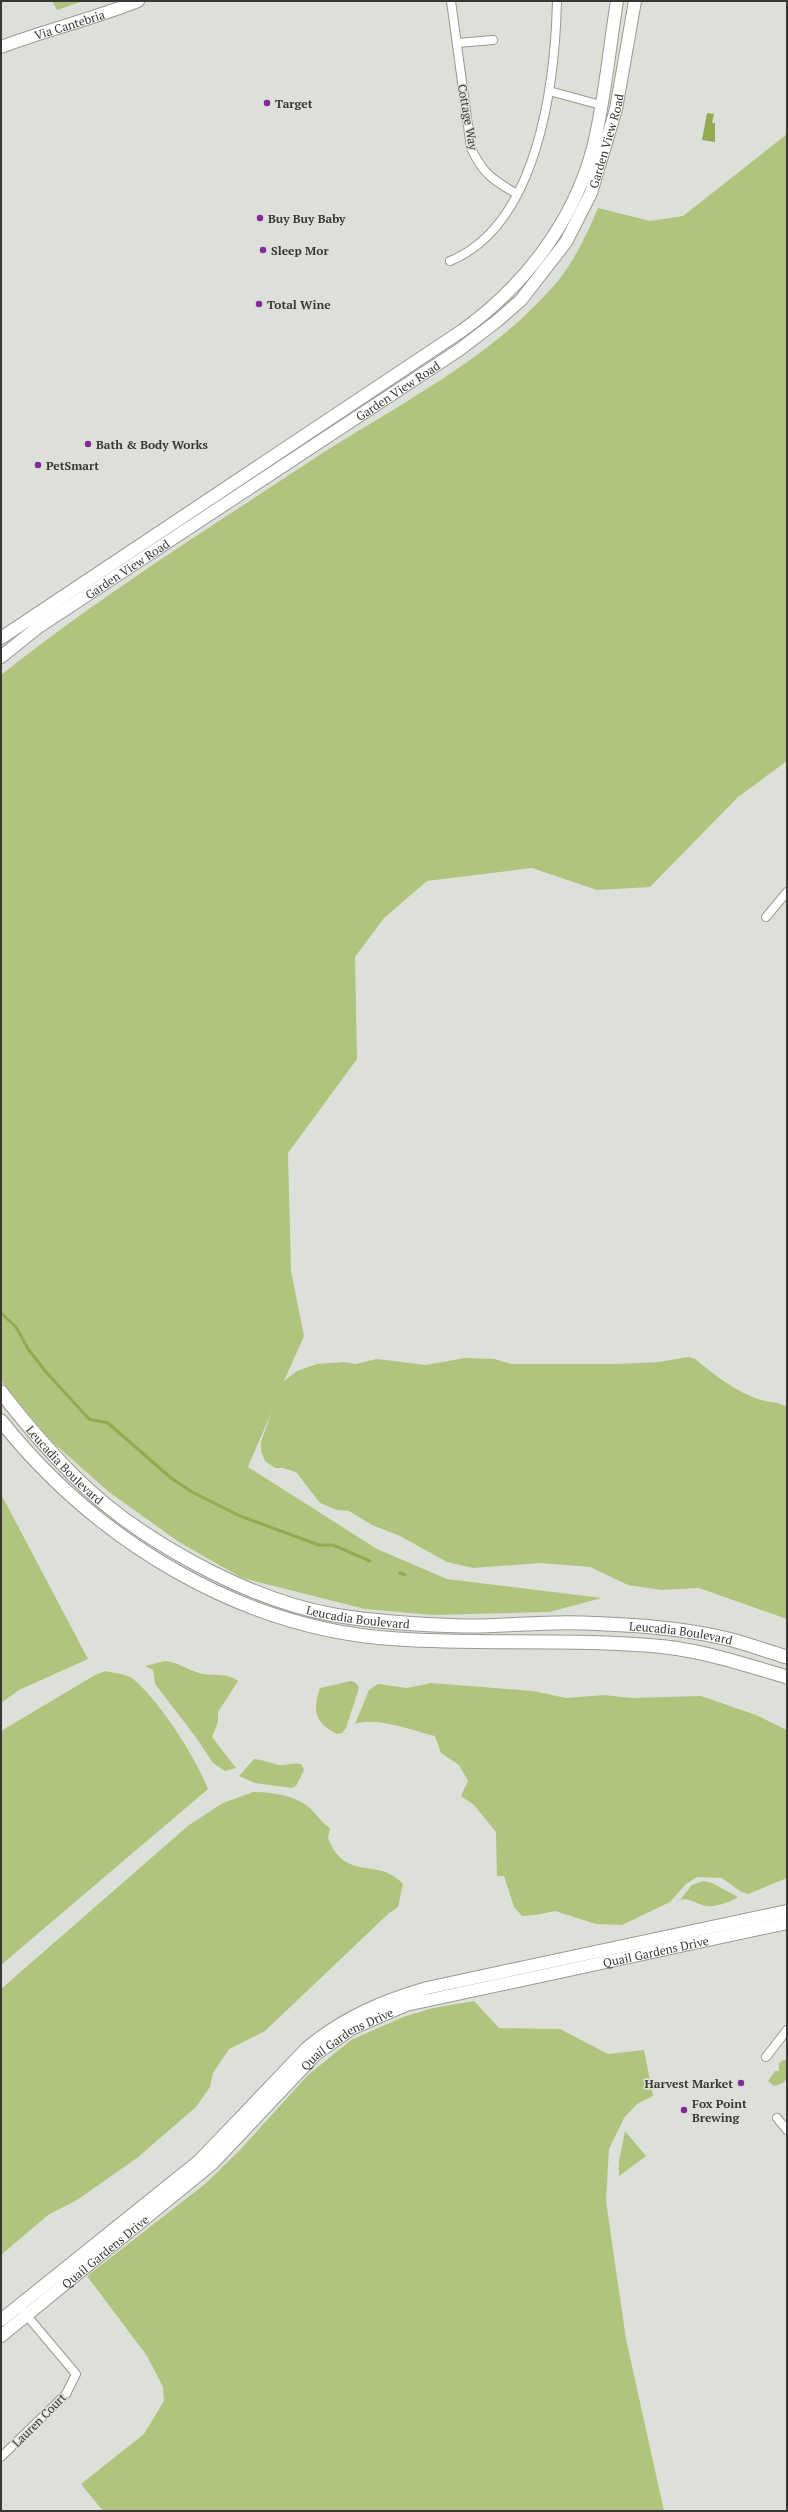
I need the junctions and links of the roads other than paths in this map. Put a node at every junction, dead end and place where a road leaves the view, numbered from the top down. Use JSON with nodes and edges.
{"nodes":[{"id":1,"x":138,"y":1,"type":"edge"},
{"id":2,"x":451,"y":1,"type":"edge"},
{"id":3,"x":557,"y":1,"type":"edge"},
{"id":4,"x":617,"y":1,"type":"edge"},
{"id":5,"x":635,"y":1,"type":"edge"},
{"id":6,"x":493,"y":40,"type":"dead end"},
{"id":7,"x":456,"y":43,"type":"junction"},
{"id":8,"x":1,"y":47,"type":"edge"},
{"id":9,"x":549,"y":91,"type":"junction"},
{"id":10,"x":601,"y":105,"type":"junction"},
{"id":11,"x":517,"y":194,"type":"junction"},
{"id":12,"x":450,"y":261,"type":"dead end"},
{"id":13,"x":1,"y":638,"type":"edge"},
{"id":14,"x":1,"y":657,"type":"edge"},
{"id":15,"x":787,"y":892,"type":"edge"},
{"id":16,"x":766,"y":917,"type":"dead end"},
{"id":17,"x":1,"y":1392,"type":"edge"},
{"id":18,"x":1,"y":1421,"type":"edge"},
{"id":19,"x":787,"y":1657,"type":"edge"},
{"id":20,"x":787,"y":1677,"type":"edge"},
{"id":21,"x":787,"y":1911,"type":"edge"},
{"id":22,"x":787,"y":1923,"type":"edge"},
{"id":23,"x":787,"y":2030,"type":"edge"},
{"id":24,"x":766,"y":2057,"type":"dead end"},
{"id":25,"x":777,"y":2118,"type":"dead end"},
{"id":26,"x":787,"y":2130,"type":"edge"},
{"id":27,"x":19,"y":2306,"type":"junction"},
{"id":28,"x":27,"y":2315,"type":"junction"},
{"id":29,"x":1,"y":2320,"type":"edge"},
{"id":30,"x":1,"y":2336,"type":"edge"},
{"id":31,"x":1,"y":2457,"type":"edge"}],
"edges":[{"from":1,"to":8,"type":"main road","name":"Via Cantebria"},
{"from":2,"to":7,"type":"street","name":"Cottage Way"},
{"from":3,"to":9,"type":"street"},
{"from":4,"to":10,"type":"main road","name":"Garden View Road"},
{"from":5,"to":14,"type":"main road","name":"Garden View Road"},
{"from":6,"to":7,"type":"street"},
{"from":7,"to":11,"type":"street","name":"Cottage Way"},
{"from":9,"to":10,"type":"street"},
{"from":9,"to":11,"type":"street"},
{"from":10,"to":13,"type":"main road","name":"Garden View Road"},
{"from":11,"to":12,"type":"street"},
{"from":15,"to":16,"type":"street"},
{"from":17,"to":19,"type":"main road","name":"Leucadia Boulevard"},
{"from":18,"to":20,"type":"main road","name":"Leucadia Boulevard"},
{"from":21,"to":27,"type":"main road","name":"Quail Gardens Drive"},
{"from":22,"to":28,"type":"main road","name":"Quail Gardens Drive"},
{"from":23,"to":24,"type":"street"},
{"from":25,"to":26,"type":"street"},
{"from":27,"to":28,"type":"street","name":"Lauren Court"},
{"from":27,"to":29,"type":"main road","name":"Quail Gardens Drive"},
{"from":28,"to":30,"type":"main road","name":"Quail Gardens Drive"},
{"from":28,"to":31,"type":"street","name":"Lauren Court"}]}
